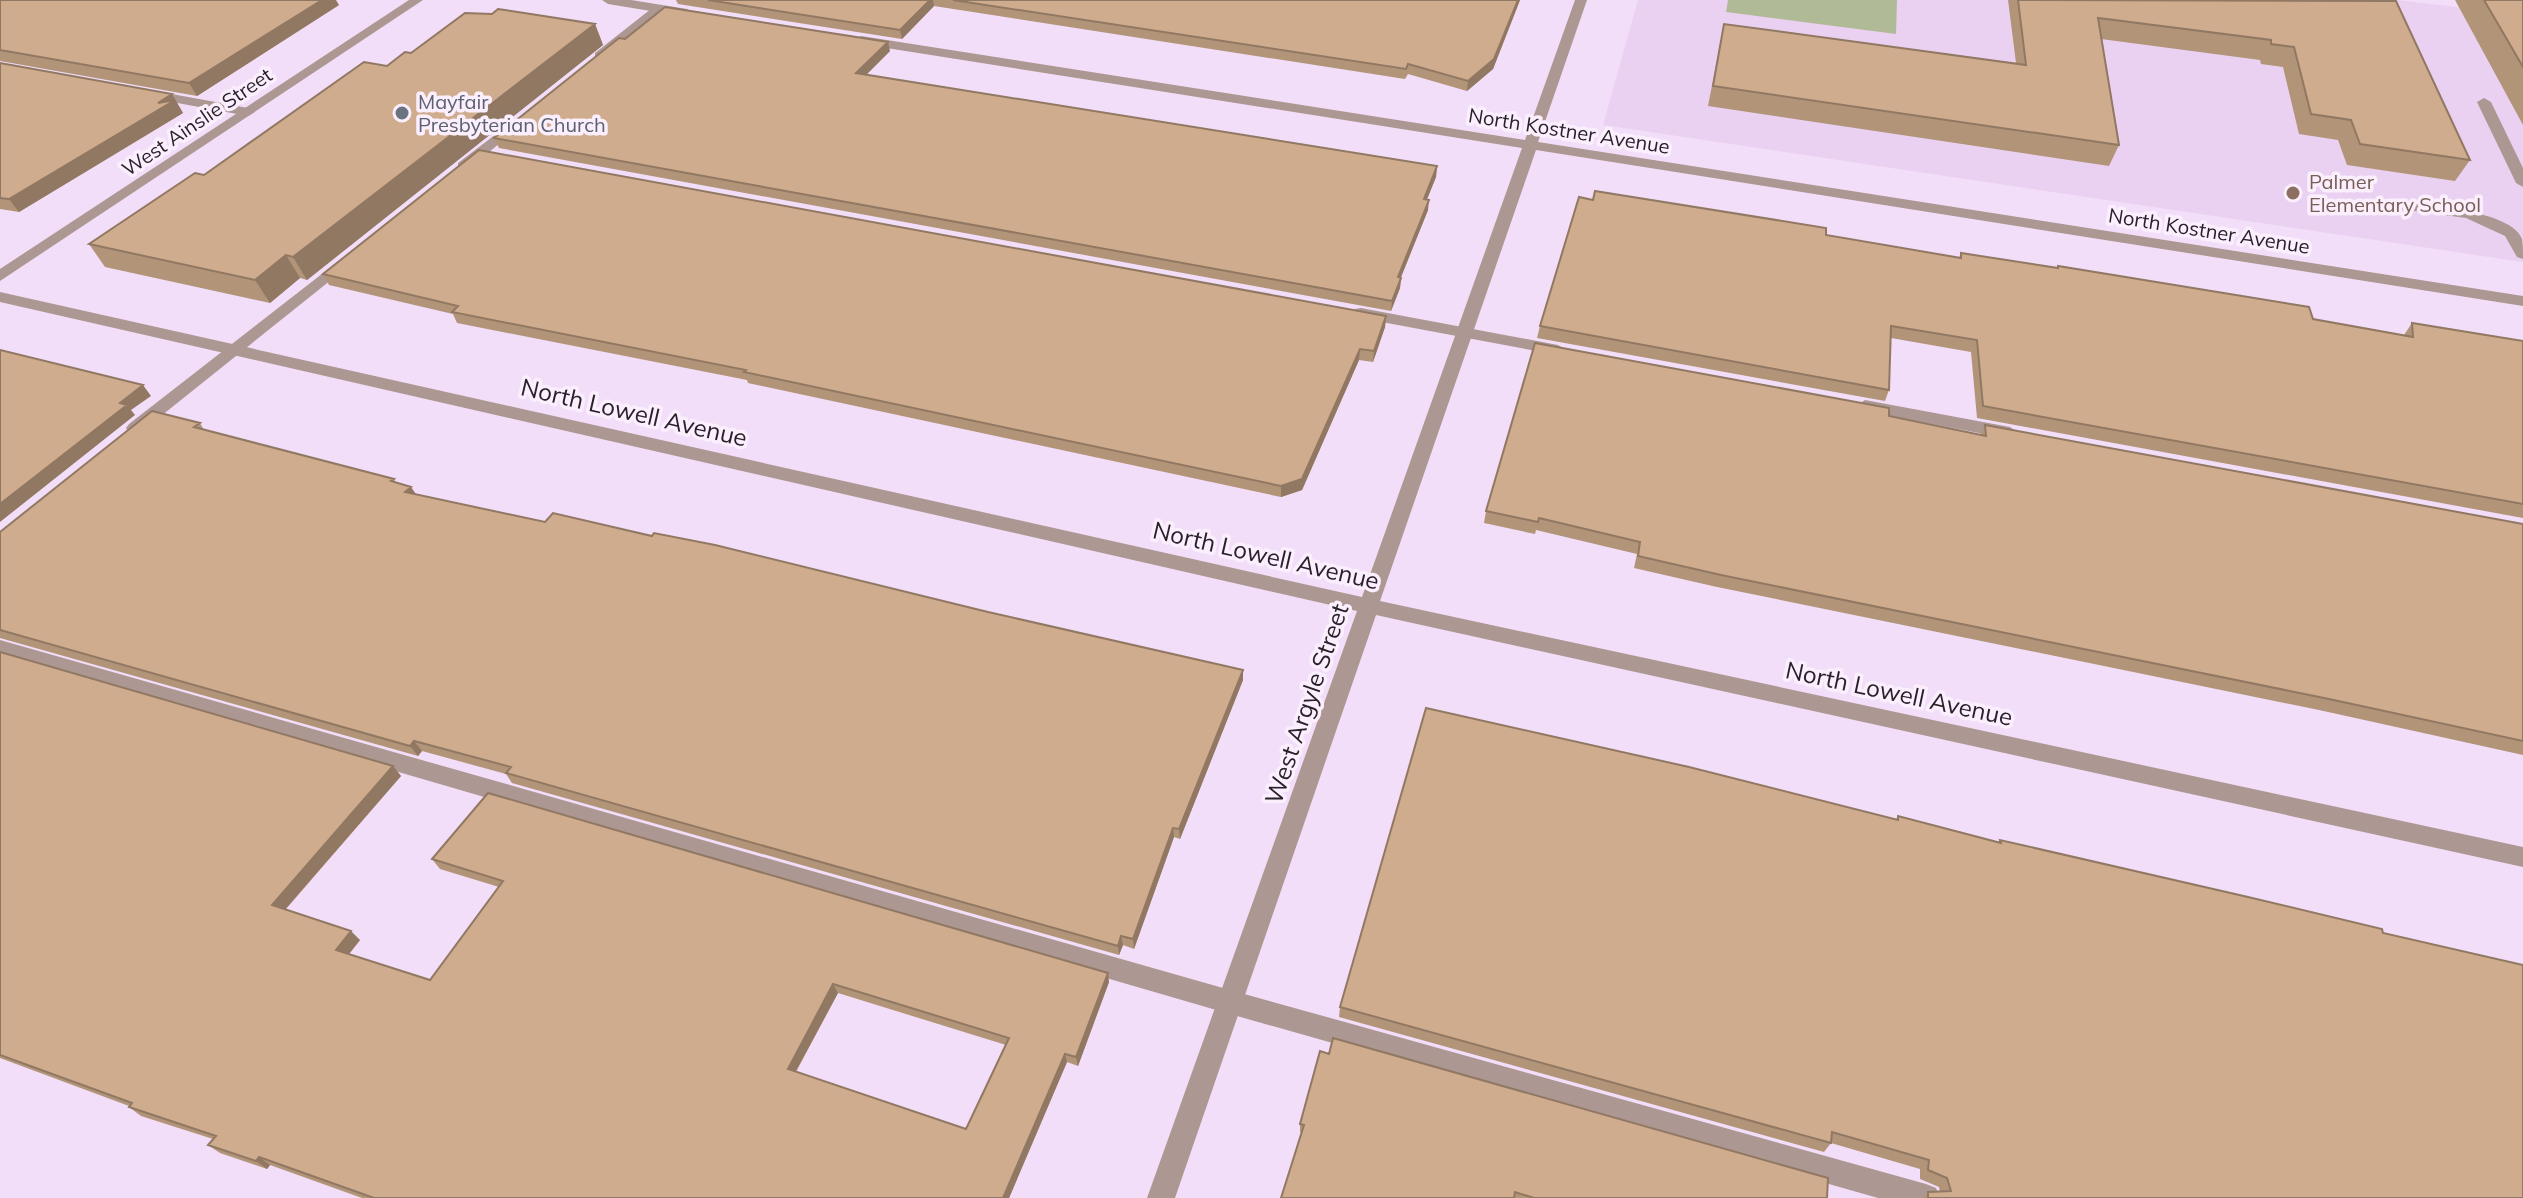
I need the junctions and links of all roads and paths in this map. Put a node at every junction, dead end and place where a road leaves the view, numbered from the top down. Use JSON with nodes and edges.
{"nodes":[{"id":1,"x":417,"y":0,"type":"edge"},
{"id":2,"x":608,"y":0,"type":"edge"},
{"id":3,"x":1581,"y":0,"type":"edge"},
{"id":4,"x":660,"y":8,"type":"junction"},
{"id":5,"x":707,"y":16,"type":"edge"},
{"id":6,"x":849,"y":38,"type":"edge"},
{"id":7,"x":591,"y":63,"type":"edge"},
{"id":8,"x":134,"y":91,"type":"edge"},
{"id":9,"x":2484,"y":102,"type":"dead end"},
{"id":10,"x":248,"y":112,"type":"junction"},
{"id":11,"x":529,"y":113,"type":"edge"},
{"id":12,"x":1530,"y":145,"type":"junction"},
{"id":13,"x":455,"y":172,"type":"edge"},
{"id":14,"x":2523,"y":183,"type":"edge"},
{"id":15,"x":2397,"y":205,"type":"dead end"},
{"id":16,"x":2517,"y":233,"type":"edge"},
{"id":17,"x":356,"y":252,"type":"edge"},
{"id":18,"x":2523,"y":254,"type":"edge"},
{"id":19,"x":0,"y":276,"type":"edge"},
{"id":20,"x":0,"y":297,"type":"edge"},
{"id":21,"x":2523,"y":301,"type":"edge"},
{"id":22,"x":1343,"y":310,"type":"edge"},
{"id":23,"x":1465,"y":332,"type":"junction"},
{"id":24,"x":233,"y":350,"type":"junction"},
{"id":25,"x":1576,"y":353,"type":"edge"},
{"id":26,"x":1840,"y":402,"type":"edge"},
{"id":27,"x":2026,"y":436,"type":"edge"},
{"id":28,"x":122,"y":439,"type":"edge"},
{"id":29,"x":1369,"y":606,"type":"junction"},
{"id":30,"x":0,"y":648,"type":"edge"},
{"id":31,"x":2523,"y":857,"type":"edge"},
{"id":32,"x":1230,"y":1002,"type":"junction"},
{"id":33,"x":1161,"y":1198,"type":"edge"},
{"id":34,"x":1926,"y":1198,"type":"edge"}],
"edges":[{"from":1,"to":10,"type":"street","name":"West Ainslie Street"},
{"from":2,"to":4,"type":"street"},
{"from":3,"to":12,"type":"street","name":"West Argyle Street"},
{"from":4,"to":5,"type":"street"},
{"from":4,"to":7,"type":"street"},
{"from":6,"to":12,"type":"street","name":"North Kostner Avenue"},
{"from":8,"to":10,"type":"street"},
{"from":9,"to":14,"type":"street"},
{"from":10,"to":19,"type":"street","name":"West Ainslie Street"},
{"from":11,"to":13,"type":"street"},
{"from":12,"to":21,"type":"street","name":"North Kostner Avenue"},
{"from":12,"to":23,"type":"street","name":"West Argyle Street"},
{"from":15,"to":16,"type":"street"},
{"from":16,"to":18,"type":"street"},
{"from":17,"to":24,"type":"street"},
{"from":20,"to":24,"type":"street","name":"North Lowell Avenue"},
{"from":22,"to":23,"type":"street"},
{"from":23,"to":25,"type":"street"},
{"from":23,"to":29,"type":"street","name":"West Argyle Street"},
{"from":24,"to":28,"type":"street"},
{"from":24,"to":29,"type":"street","name":"North Lowell Avenue"},
{"from":26,"to":27,"type":"street"},
{"from":29,"to":31,"type":"street","name":"North Lowell Avenue"},
{"from":29,"to":32,"type":"street","name":"West Argyle Street"},
{"from":30,"to":32,"type":"street"},
{"from":32,"to":33,"type":"street","name":"West Argyle Street"},
{"from":32,"to":34,"type":"street"}]}
